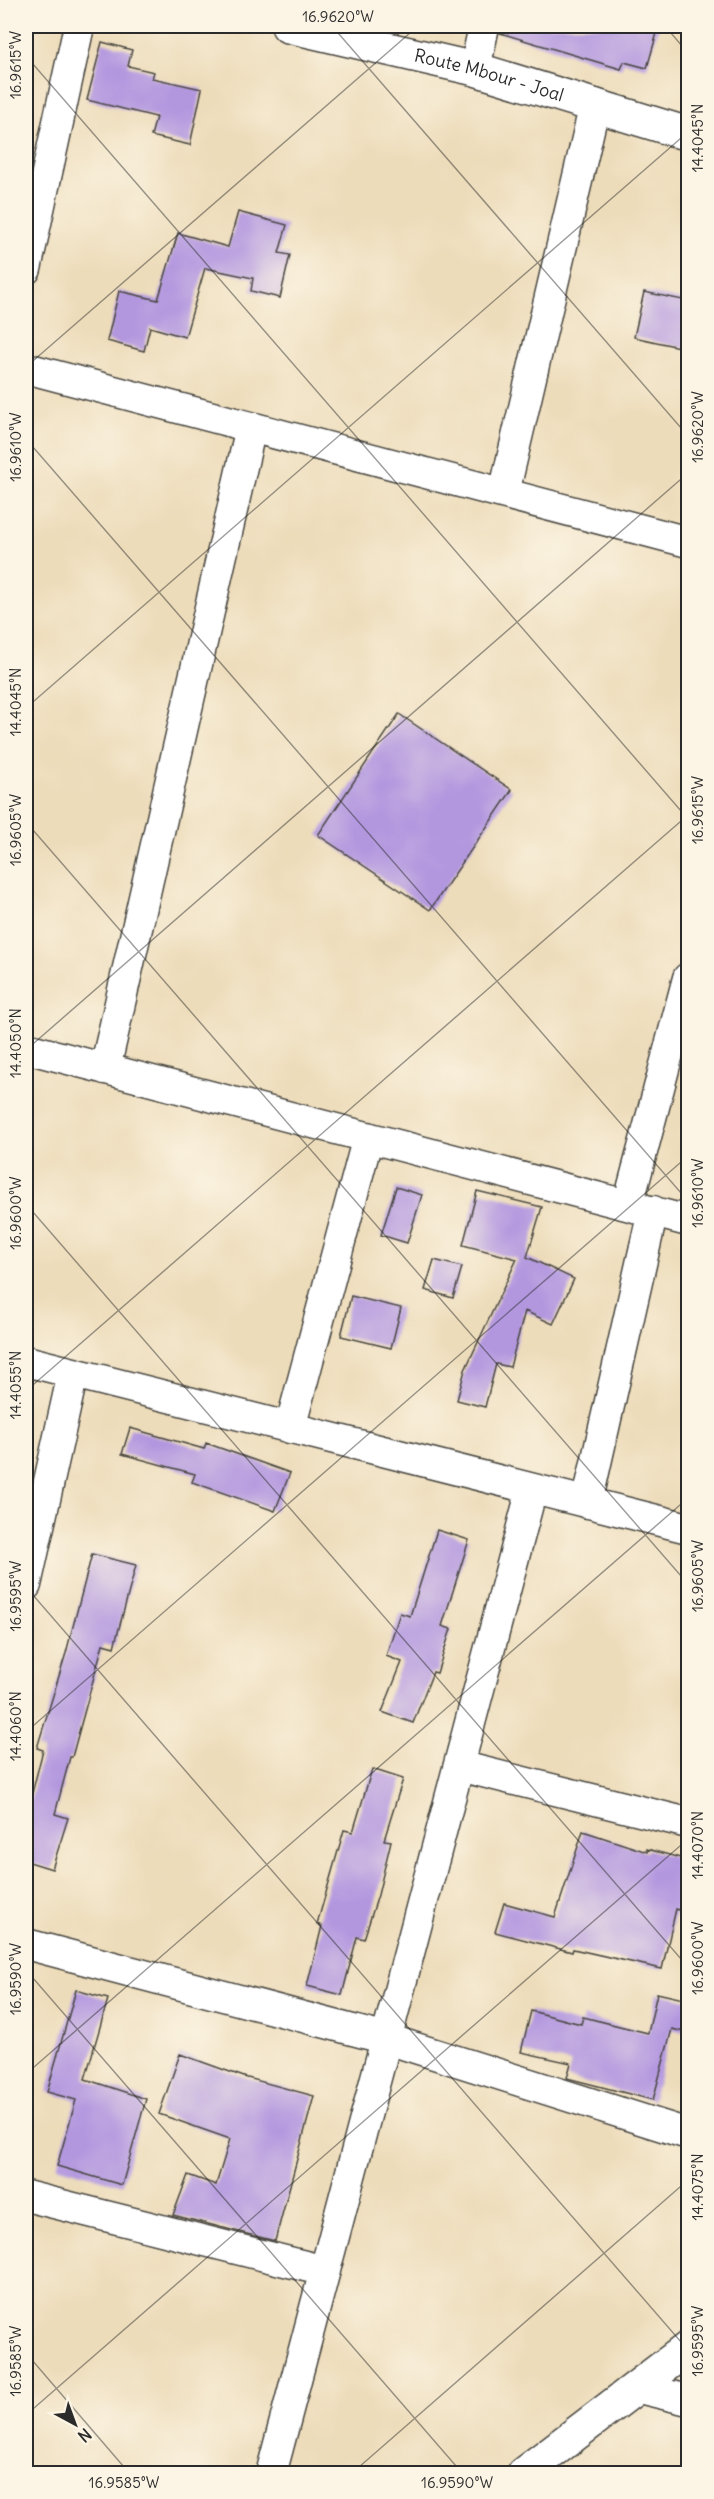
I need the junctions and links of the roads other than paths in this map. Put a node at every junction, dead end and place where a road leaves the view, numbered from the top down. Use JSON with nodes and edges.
{"nodes":[{"id":1,"x":79,"y":26,"type":"edge"},
{"id":2,"x":288,"y":26,"type":"edge"},
{"id":3,"x":484,"y":26,"type":"edge"},
{"id":4,"x":475,"y":69,"type":"junction"},
{"id":5,"x":595,"y":104,"type":"junction"},
{"id":6,"x":688,"y":134,"type":"edge"},
{"id":7,"x":26,"y":269,"type":"edge"},
{"id":8,"x":26,"y":368,"type":"edge"},
{"id":9,"x":250,"y":427,"type":"junction"},
{"id":10,"x":504,"y":493,"type":"junction"},
{"id":11,"x":688,"y":542,"type":"edge"},
{"id":12,"x":688,"y":978,"type":"edge"},
{"id":13,"x":26,"y":1048,"type":"edge"},
{"id":14,"x":105,"y":1069,"type":"junction"},
{"id":15,"x":368,"y":1137,"type":"junction"},
{"id":16,"x":641,"y":1208,"type":"junction"},
{"id":17,"x":688,"y":1221,"type":"edge"},
{"id":18,"x":26,"y":1361,"type":"edge"},
{"id":19,"x":73,"y":1373,"type":"junction"},
{"id":20,"x":290,"y":1428,"type":"junction"},
{"id":21,"x":532,"y":1489,"type":"junction"},
{"id":22,"x":587,"y":1503,"type":"junction"},
{"id":23,"x":688,"y":1528,"type":"edge"},
{"id":24,"x":26,"y":1585,"type":"edge"},
{"id":25,"x":459,"y":1766,"type":"junction"},
{"id":26,"x":688,"y":1823,"type":"edge"},
{"id":27,"x":26,"y":1944,"type":"edge"},
{"id":28,"x":387,"y":2038,"type":"junction"},
{"id":29,"x":688,"y":2134,"type":"edge"},
{"id":30,"x":26,"y":2196,"type":"edge"},
{"id":31,"x":325,"y":2271,"type":"junction"},
{"id":32,"x":688,"y":2348,"type":"edge"},
{"id":33,"x":639,"y":2388,"type":"junction"},
{"id":34,"x":688,"y":2400,"type":"edge"},
{"id":35,"x":271,"y":2474,"type":"edge"},
{"id":36,"x":523,"y":2474,"type":"edge"}],
"edges":[{"from":1,"to":7,"type":"street"},
{"from":2,"to":4,"type":"main road","name":"Route Mbour - Joal"},
{"from":3,"to":4,"type":"street"},
{"from":4,"to":5,"type":"main road","name":"Route Mbour - Joal"},
{"from":5,"to":6,"type":"main road","name":"Route Mbour - Joal"},
{"from":5,"to":10,"type":"street"},
{"from":8,"to":9,"type":"street"},
{"from":9,"to":10,"type":"street"},
{"from":9,"to":14,"type":"street"},
{"from":10,"to":11,"type":"street"},
{"from":12,"to":16,"type":"street"},
{"from":13,"to":14,"type":"street"},
{"from":14,"to":15,"type":"street"},
{"from":15,"to":16,"type":"street"},
{"from":15,"to":20,"type":"street"},
{"from":16,"to":17,"type":"street"},
{"from":16,"to":22,"type":"street"},
{"from":18,"to":19,"type":"street"},
{"from":19,"to":20,"type":"street"},
{"from":19,"to":24,"type":"street"},
{"from":20,"to":21,"type":"street"},
{"from":21,"to":22,"type":"street"},
{"from":21,"to":25,"type":"street"},
{"from":22,"to":23,"type":"street"},
{"from":25,"to":26,"type":"street"},
{"from":25,"to":28,"type":"street"},
{"from":27,"to":28,"type":"street"},
{"from":28,"to":29,"type":"street"},
{"from":28,"to":31,"type":"street"},
{"from":30,"to":31,"type":"street"},
{"from":31,"to":35,"type":"street"},
{"from":32,"to":33,"type":"main road"},
{"from":33,"to":34,"type":"street"},
{"from":33,"to":36,"type":"main road"}]}
